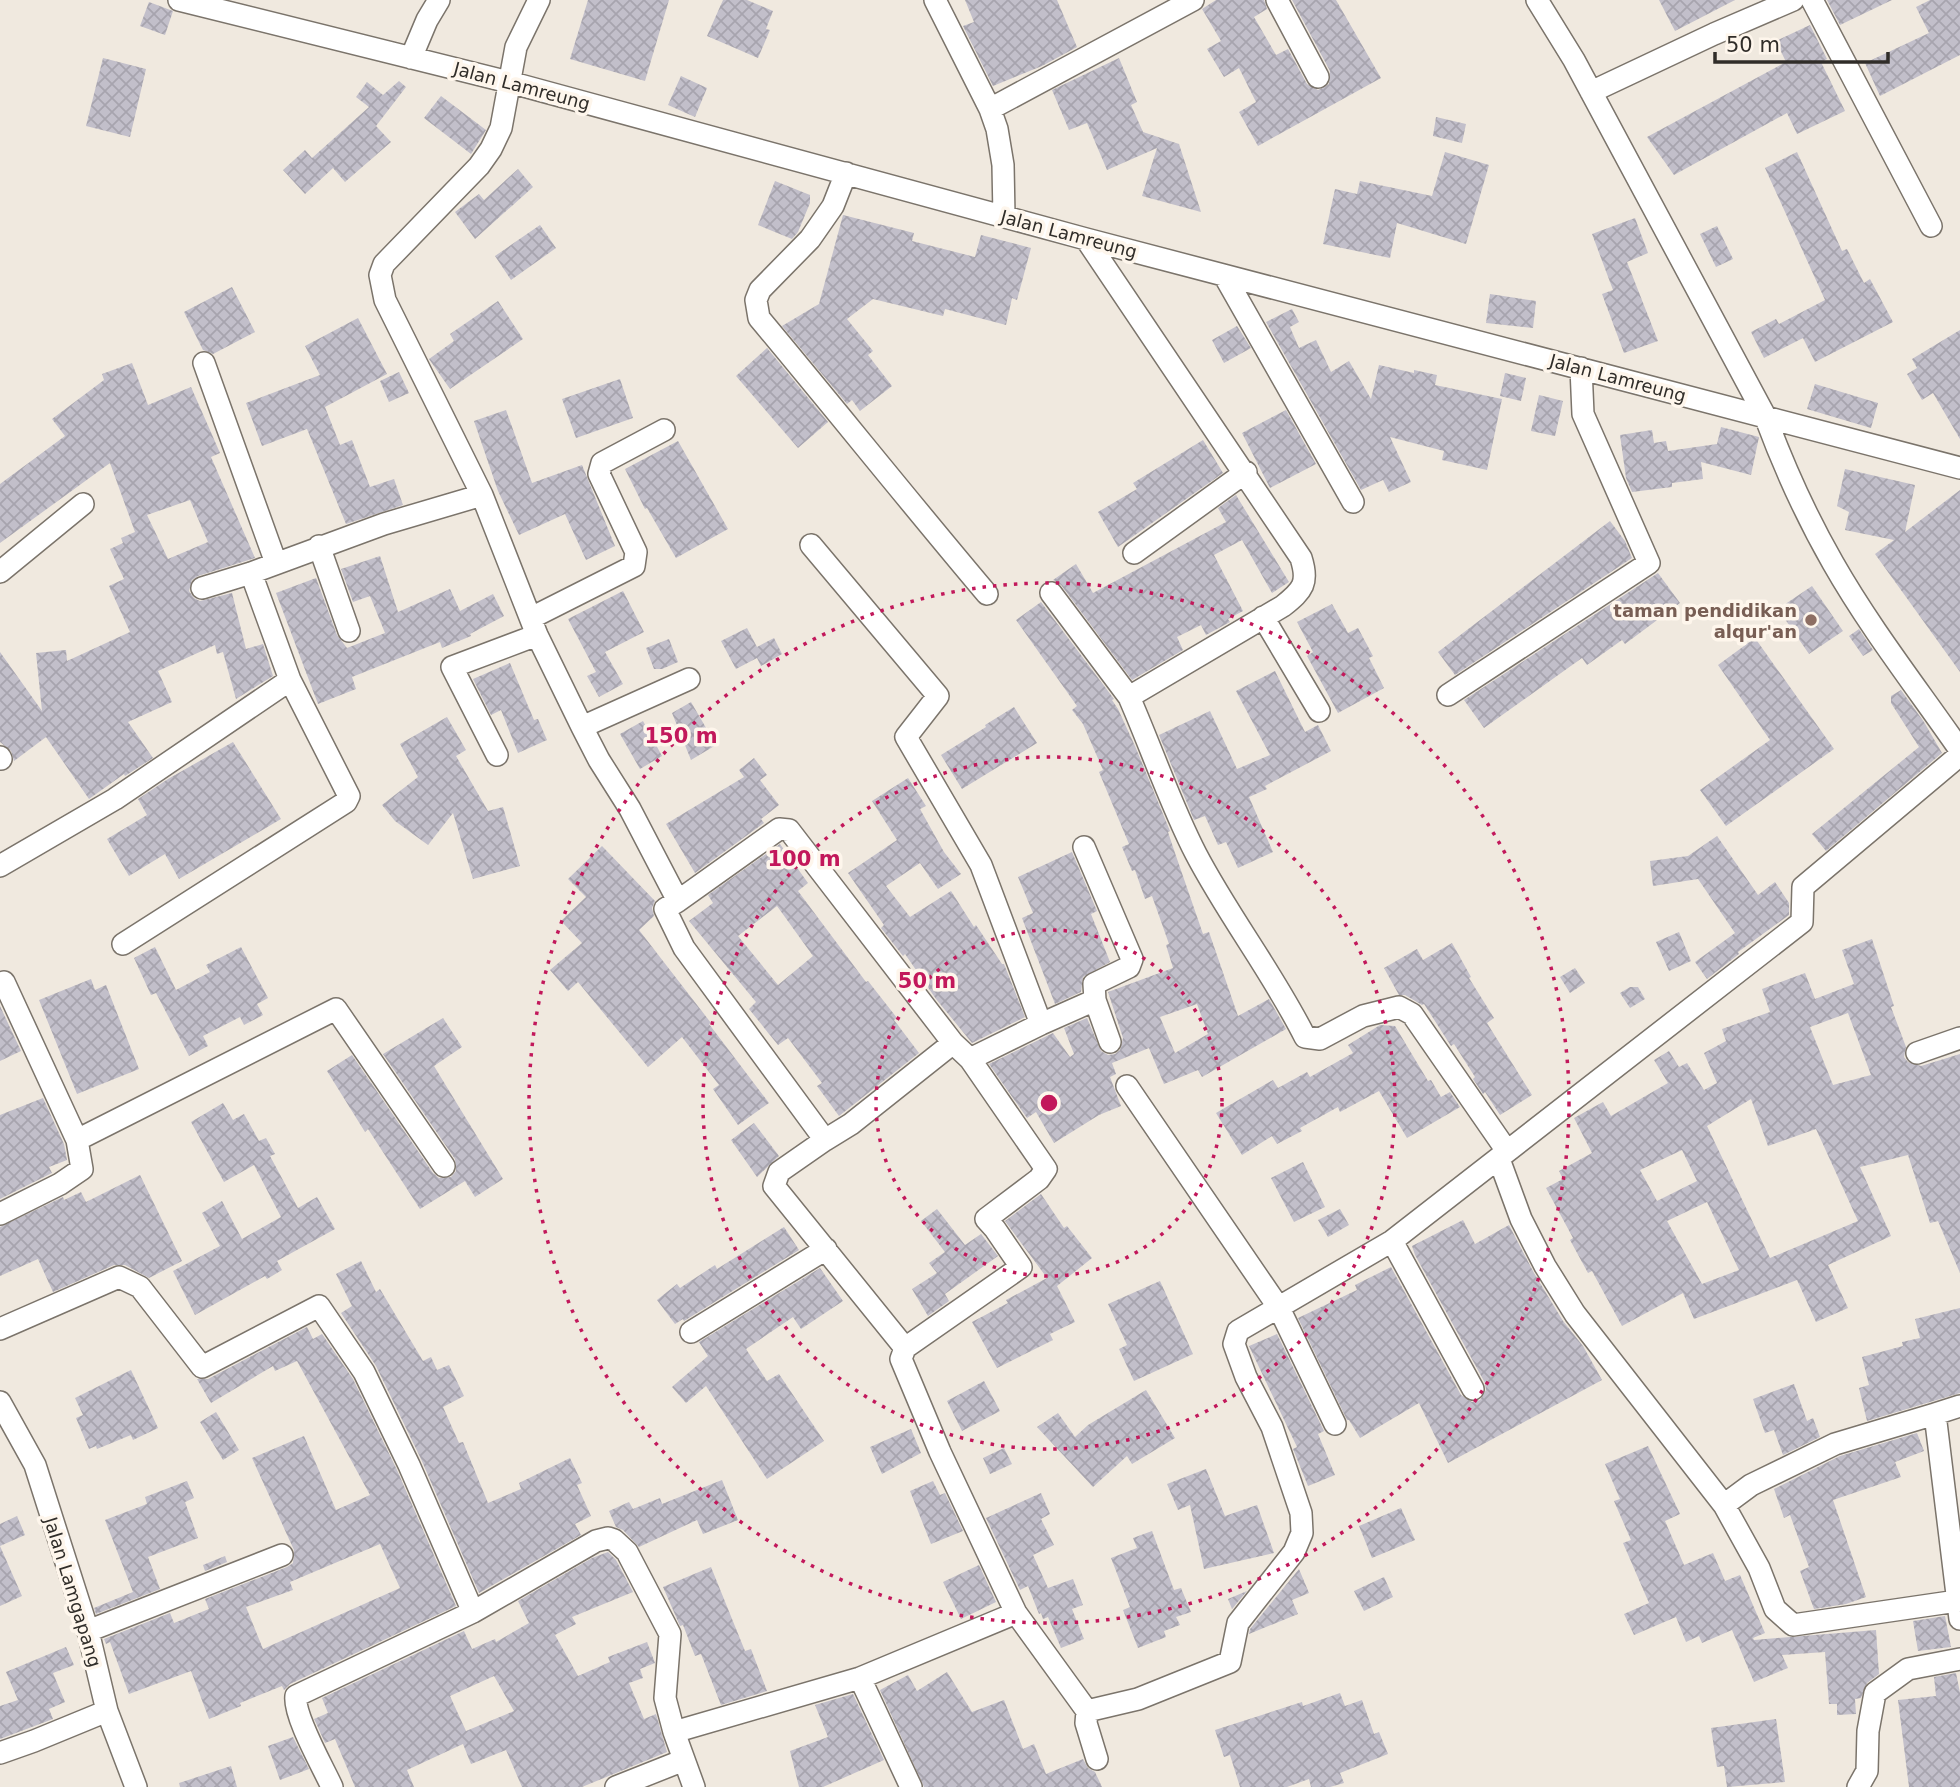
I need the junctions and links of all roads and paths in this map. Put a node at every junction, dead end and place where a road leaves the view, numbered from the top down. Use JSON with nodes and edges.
{"nodes":[{"id":1,"x":179,"y":0,"type":"edge"},
{"id":2,"x":439,"y":0,"type":"edge"},
{"id":3,"x":539,"y":0,"type":"edge"},
{"id":4,"x":935,"y":0,"type":"edge"},
{"id":5,"x":1192,"y":0,"type":"edge"},
{"id":6,"x":1277,"y":0,"type":"edge"},
{"id":7,"x":1537,"y":0,"type":"edge"},
{"id":8,"x":1793,"y":0,"type":"edge"},
{"id":9,"x":1812,"y":0,"type":"edge"},
{"id":10,"x":411,"y":58,"type":"junction"},
{"id":11,"x":1318,"y":76,"type":"dead end"},
{"id":12,"x":509,"y":82,"type":"junction"},
{"id":13,"x":1591,"y":92,"type":"junction"},
{"id":14,"x":990,"y":109,"type":"junction"},
{"id":15,"x":846,"y":173,"type":"junction"},
{"id":16,"x":1004,"y":216,"type":"junction"},
{"id":17,"x":1931,"y":226,"type":"dead end"},
{"id":18,"x":1086,"y":239,"type":"junction"},
{"id":19,"x":1224,"y":275,"type":"junction"},
{"id":20,"x":204,"y":363,"type":"dead end"},
{"id":21,"x":1581,"y":368,"type":"junction"},
{"id":22,"x":1765,"y":416,"type":"junction"},
{"id":23,"x":664,"y":430,"type":"dead end"},
{"id":24,"x":1960,"y":468,"type":"edge"},
{"id":25,"x":1245,"y":472,"type":"junction"},
{"id":26,"x":482,"y":495,"type":"junction"},
{"id":27,"x":1353,"y":502,"type":"dead end"},
{"id":28,"x":83,"y":504,"type":"dead end"},
{"id":29,"x":811,"y":545,"type":"dead end"},
{"id":30,"x":319,"y":547,"type":"junction"},
{"id":31,"x":1134,"y":553,"type":"dead end"},
{"id":32,"x":276,"y":563,"type":"junction"},
{"id":33,"x":0,"y":572,"type":"edge"},
{"id":34,"x":251,"y":573,"type":"junction"},
{"id":35,"x":202,"y":588,"type":"dead end"},
{"id":36,"x":1051,"y":593,"type":"dead end"},
{"id":37,"x":988,"y":594,"type":"dead end"},
{"id":38,"x":1263,"y":617,"type":"junction"},
{"id":39,"x":534,"y":626,"type":"junction"},
{"id":40,"x":349,"y":631,"type":"dead end"},
{"id":41,"x":689,"y":679,"type":"dead end"},
{"id":42,"x":290,"y":680,"type":"junction"},
{"id":43,"x":1448,"y":695,"type":"dead end"},
{"id":44,"x":1129,"y":697,"type":"junction"},
{"id":45,"x":1319,"y":711,"type":"dead end"},
{"id":46,"x":582,"y":727,"type":"junction"},
{"id":47,"x":1960,"y":750,"type":"edge"},
{"id":48,"x":496,"y":755,"type":"dead end"},
{"id":49,"x":1960,"y":755,"type":"edge"},
{"id":50,"x":1084,"y":847,"type":"dead end"},
{"id":51,"x":0,"y":866,"type":"edge"},
{"id":52,"x":678,"y":901,"type":"junction"},
{"id":53,"x":123,"y":944,"type":"dead end"},
{"id":54,"x":4,"y":982,"type":"dead end"},
{"id":55,"x":1095,"y":1000,"type":"junction"},
{"id":56,"x":1041,"y":1024,"type":"junction"},
{"id":57,"x":1960,"y":1038,"type":"edge"},
{"id":58,"x":953,"y":1042,"type":"junction"},
{"id":59,"x":1110,"y":1042,"type":"dead end"},
{"id":60,"x":1917,"y":1053,"type":"dead end"},
{"id":61,"x":970,"y":1059,"type":"junction"},
{"id":62,"x":1126,"y":1086,"type":"dead end"},
{"id":63,"x":77,"y":1140,"type":"junction"},
{"id":64,"x":825,"y":1140,"type":"junction"},
{"id":65,"x":1503,"y":1155,"type":"junction"},
{"id":66,"x":444,"y":1166,"type":"dead end"},
{"id":67,"x":0,"y":1214,"type":"edge"},
{"id":68,"x":1392,"y":1241,"type":"junction"},
{"id":69,"x":826,"y":1249,"type":"junction"},
{"id":70,"x":1279,"y":1308,"type":"junction"},
{"id":71,"x":0,"y":1329,"type":"edge"},
{"id":72,"x":691,"y":1332,"type":"dead end"},
{"id":73,"x":905,"y":1349,"type":"junction"},
{"id":74,"x":1472,"y":1389,"type":"dead end"},
{"id":75,"x":0,"y":1402,"type":"edge"},
{"id":76,"x":1960,"y":1406,"type":"edge"},
{"id":77,"x":1935,"y":1414,"type":"junction"},
{"id":78,"x":1335,"y":1424,"type":"dead end"},
{"id":79,"x":1724,"y":1505,"type":"junction"},
{"id":80,"x":282,"y":1555,"type":"dead end"},
{"id":81,"x":1959,"y":1610,"type":"edge"},
{"id":82,"x":472,"y":1612,"type":"junction"},
{"id":83,"x":1016,"y":1613,"type":"junction"},
{"id":84,"x":88,"y":1631,"type":"junction"},
{"id":85,"x":1960,"y":1659,"type":"edge"},
{"id":86,"x":860,"y":1678,"type":"junction"},
{"id":87,"x":107,"y":1711,"type":"junction"},
{"id":88,"x":1087,"y":1711,"type":"junction"},
{"id":89,"x":674,"y":1732,"type":"junction"},
{"id":90,"x":0,"y":1753,"type":"edge"},
{"id":91,"x":1097,"y":1759,"type":"dead end"},
{"id":92,"x":684,"y":1760,"type":"junction"},
{"id":93,"x":327,"y":1786,"type":"edge"},
{"id":94,"x":136,"y":1787,"type":"edge"},
{"id":95,"x":616,"y":1787,"type":"edge"},
{"id":96,"x":694,"y":1787,"type":"edge"},
{"id":97,"x":911,"y":1787,"type":"edge"},
{"id":98,"x":1858,"y":1787,"type":"edge"}],
"edges":[{"from":1,"to":10,"type":"street","name":"Jalan Lamreung"},
{"from":2,"to":10,"type":"street"},
{"from":3,"to":12,"type":"street"},
{"from":4,"to":14,"type":"street"},
{"from":5,"to":14,"type":"street"},
{"from":6,"to":11,"type":"street"},
{"from":7,"to":13,"type":"street"},
{"from":8,"to":13,"type":"street"},
{"from":9,"to":17,"type":"street"},
{"from":10,"to":12,"type":"street","name":"Jalan Lamreung"},
{"from":12,"to":15,"type":"street","name":"Jalan Lamreung"},
{"from":12,"to":26,"type":"street"},
{"from":13,"to":22,"type":"street"},
{"from":14,"to":16,"type":"street"},
{"from":15,"to":16,"type":"street","name":"Jalan Lamreung"},
{"from":15,"to":37,"type":"street"},
{"from":16,"to":18,"type":"street","name":"Jalan Lamreung"},
{"from":18,"to":19,"type":"street","name":"Jalan Lamreung"},
{"from":18,"to":25,"type":"street"},
{"from":19,"to":21,"type":"street","name":"Jalan Lamreung"},
{"from":19,"to":27,"type":"street"},
{"from":20,"to":32,"type":"street"},
{"from":21,"to":22,"type":"street","name":"Jalan Lamreung"},
{"from":21,"to":43,"type":"street"},
{"from":22,"to":24,"type":"street","name":"Jalan Lamreung"},
{"from":22,"to":47,"type":"street"},
{"from":23,"to":39,"type":"street"},
{"from":25,"to":31,"type":"street"},
{"from":25,"to":38,"type":"street"},
{"from":26,"to":30,"type":"street"},
{"from":26,"to":39,"type":"street"},
{"from":28,"to":33,"type":"street"},
{"from":29,"to":56,"type":"street"},
{"from":30,"to":32,"type":"street"},
{"from":30,"to":40,"type":"street"},
{"from":32,"to":34,"type":"street"},
{"from":34,"to":35,"type":"street"},
{"from":34,"to":42,"type":"street"},
{"from":36,"to":44,"type":"street"},
{"from":38,"to":44,"type":"street"},
{"from":38,"to":45,"type":"street"},
{"from":39,"to":46,"type":"street"},
{"from":39,"to":48,"type":"street"},
{"from":41,"to":46,"type":"street"},
{"from":42,"to":51,"type":"street"},
{"from":42,"to":53,"type":"street"},
{"from":44,"to":65,"type":"street"},
{"from":46,"to":52,"type":"street"},
{"from":49,"to":65,"type":"street"},
{"from":50,"to":55,"type":"street"},
{"from":52,"to":58,"type":"street"},
{"from":52,"to":64,"type":"street"},
{"from":54,"to":63,"type":"street"},
{"from":55,"to":56,"type":"street"},
{"from":55,"to":59,"type":"street"},
{"from":56,"to":61,"type":"street"},
{"from":57,"to":60,"type":"street"},
{"from":58,"to":61,"type":"street"},
{"from":58,"to":64,"type":"street"},
{"from":61,"to":73,"type":"street"},
{"from":62,"to":70,"type":"street"},
{"from":63,"to":66,"type":"street"},
{"from":63,"to":67,"type":"street"},
{"from":64,"to":69,"type":"street"},
{"from":65,"to":68,"type":"street"},
{"from":65,"to":79,"type":"street"},
{"from":68,"to":70,"type":"street"},
{"from":68,"to":74,"type":"street"},
{"from":69,"to":72,"type":"street"},
{"from":69,"to":73,"type":"street"},
{"from":70,"to":78,"type":"street"},
{"from":70,"to":88,"type":"street"},
{"from":71,"to":82,"type":"street"},
{"from":73,"to":83,"type":"street"},
{"from":75,"to":84,"type":"street","name":"Jalan Lamgapang"},
{"from":76,"to":77,"type":"street"},
{"from":77,"to":79,"type":"street"},
{"from":77,"to":81,"type":"street"},
{"from":79,"to":81,"type":"street"},
{"from":80,"to":84,"type":"street"},
{"from":82,"to":89,"type":"street"},
{"from":82,"to":93,"type":"street"},
{"from":83,"to":86,"type":"street"},
{"from":83,"to":88,"type":"street"},
{"from":84,"to":87,"type":"street","name":"Jalan Lamgapang"},
{"from":85,"to":98,"type":"street"},
{"from":86,"to":89,"type":"street"},
{"from":86,"to":97,"type":"street"},
{"from":87,"to":90,"type":"street"},
{"from":87,"to":94,"type":"street","name":"Jalan Lamgapang"},
{"from":88,"to":91,"type":"street"},
{"from":89,"to":92,"type":"street"},
{"from":92,"to":95,"type":"street"},
{"from":92,"to":96,"type":"street"}]}
